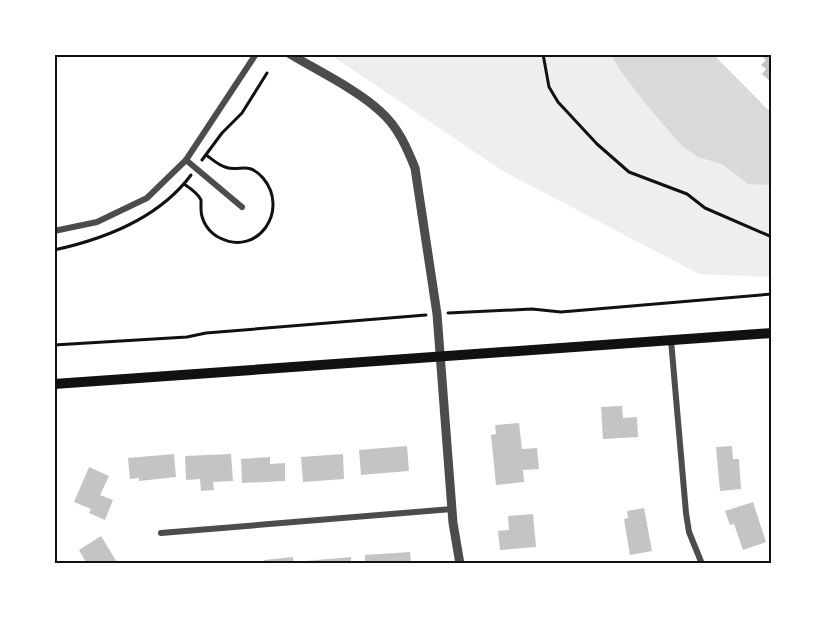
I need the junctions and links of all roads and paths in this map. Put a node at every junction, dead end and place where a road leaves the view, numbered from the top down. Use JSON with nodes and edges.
{"nodes":[{"id":1,"x":256,"y":54,"type":"edge"},
{"id":2,"x":290,"y":54,"type":"edge"},
{"id":3,"x":543,"y":54,"type":"edge"},
{"id":4,"x":186,"y":160,"type":"junction"},
{"id":5,"x":242,"y":207,"type":"dead end"},
{"id":6,"x":54,"y":231,"type":"edge"},
{"id":7,"x":772,"y":237,"type":"edge"},
{"id":8,"x":772,"y":294,"type":"edge"},
{"id":9,"x":457,"y":313,"type":"dead end"},
{"id":10,"x":419,"y":316,"type":"dead end"},
{"id":11,"x":772,"y":333,"type":"edge"},
{"id":12,"x":671,"y":340,"type":"junction"},
{"id":13,"x":54,"y":345,"type":"edge"},
{"id":14,"x":440,"y":357,"type":"junction"},
{"id":15,"x":54,"y":384,"type":"edge"},
{"id":16,"x":452,"y":509,"type":"junction"},
{"id":17,"x":161,"y":533,"type":"dead end"},
{"id":18,"x":460,"y":564,"type":"edge"},
{"id":19,"x":702,"y":564,"type":"edge"}],
"edges":[{"from":1,"to":4,"type":"street"},
{"from":2,"to":14,"type":"street"},
{"from":3,"to":7,"type":"path"},
{"from":4,"to":5,"type":"street"},
{"from":4,"to":6,"type":"street"},
{"from":8,"to":9,"type":"path"},
{"from":10,"to":13,"type":"path"},
{"from":11,"to":12,"type":"main road"},
{"from":12,"to":14,"type":"main road"},
{"from":12,"to":19,"type":"street"},
{"from":14,"to":15,"type":"main road"},
{"from":14,"to":16,"type":"street"},
{"from":16,"to":17,"type":"street"},
{"from":16,"to":18,"type":"street"}]}
